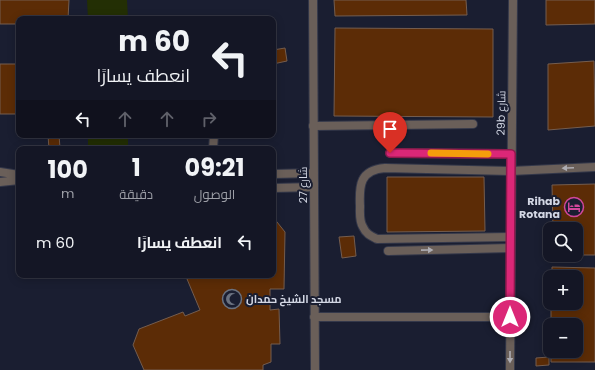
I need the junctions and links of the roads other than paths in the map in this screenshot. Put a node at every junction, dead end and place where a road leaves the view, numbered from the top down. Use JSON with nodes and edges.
{"nodes":[{"id":1,"x":313,"y":0,"type":"edge"},
{"id":2,"x":513,"y":0,"type":"edge"},
{"id":3,"x":473,"y":124,"type":"dead end"},
{"id":4,"x":314,"y":126,"type":"junction"},
{"id":5,"x":390,"y":153,"type":"dead end"},
{"id":6,"x":511,"y":154,"type":"junction"},
{"id":7,"x":595,"y":167,"type":"edge"},
{"id":8,"x":511,"y":171,"type":"junction"},
{"id":9,"x":0,"y":172,"type":"edge"},
{"id":10,"x":314,"y":173,"type":"junction"},
{"id":11,"x":276,"y":174,"type":"edge"},
{"id":12,"x":16,"y":175,"type":"edge"},
{"id":13,"x":16,"y":180,"type":"edge"},
{"id":14,"x":0,"y":182,"type":"edge"},
{"id":15,"x":314,"y":187,"type":"junction"},
{"id":16,"x":276,"y":188,"type":"edge"},
{"id":17,"x":510,"y":237,"type":"junction"},
{"id":18,"x":510,"y":248,"type":"junction"},
{"id":19,"x":388,"y":251,"type":"dead end"},
{"id":20,"x":314,"y":317,"type":"junction"},
{"id":21,"x":510,"y":317,"type":"junction"},
{"id":22,"x":315,"y":370,"type":"edge"},
{"id":23,"x":510,"y":370,"type":"edge"}],
"edges":[{"from":1,"to":4,"type":"street","name":"شارع 27"},
{"from":2,"to":6,"type":"street","name":"29b شارع"},
{"from":3,"to":4,"type":"street"},
{"from":4,"to":10,"type":"street","name":"شارع 27"},
{"from":5,"to":6,"type":"street"},
{"from":6,"to":8,"type":"street","name":"29b شارع"},
{"from":7,"to":8,"type":"street","one_way":true},
{"from":8,"to":17,"type":"street","name":"29b شارع"},
{"from":8,"to":17,"type":"street"},
{"from":9,"to":12,"type":"street"},
{"from":10,"to":11,"type":"street"},
{"from":10,"to":15,"type":"street","name":"شارع 27"},
{"from":13,"to":14,"type":"street"},
{"from":15,"to":16,"type":"street"},
{"from":15,"to":20,"type":"street","name":"شارع 27"},
{"from":17,"to":18,"type":"street","name":"29b شارع"},
{"from":19,"to":18,"type":"street","one_way":true},
{"from":18,"to":21,"type":"street","name":"29b شارع"},
{"from":20,"to":21,"type":"street"},
{"from":20,"to":22,"type":"street","name":"شارع 27"},
{"from":21,"to":23,"type":"street","name":"29b شارع","one_way":true}]}
